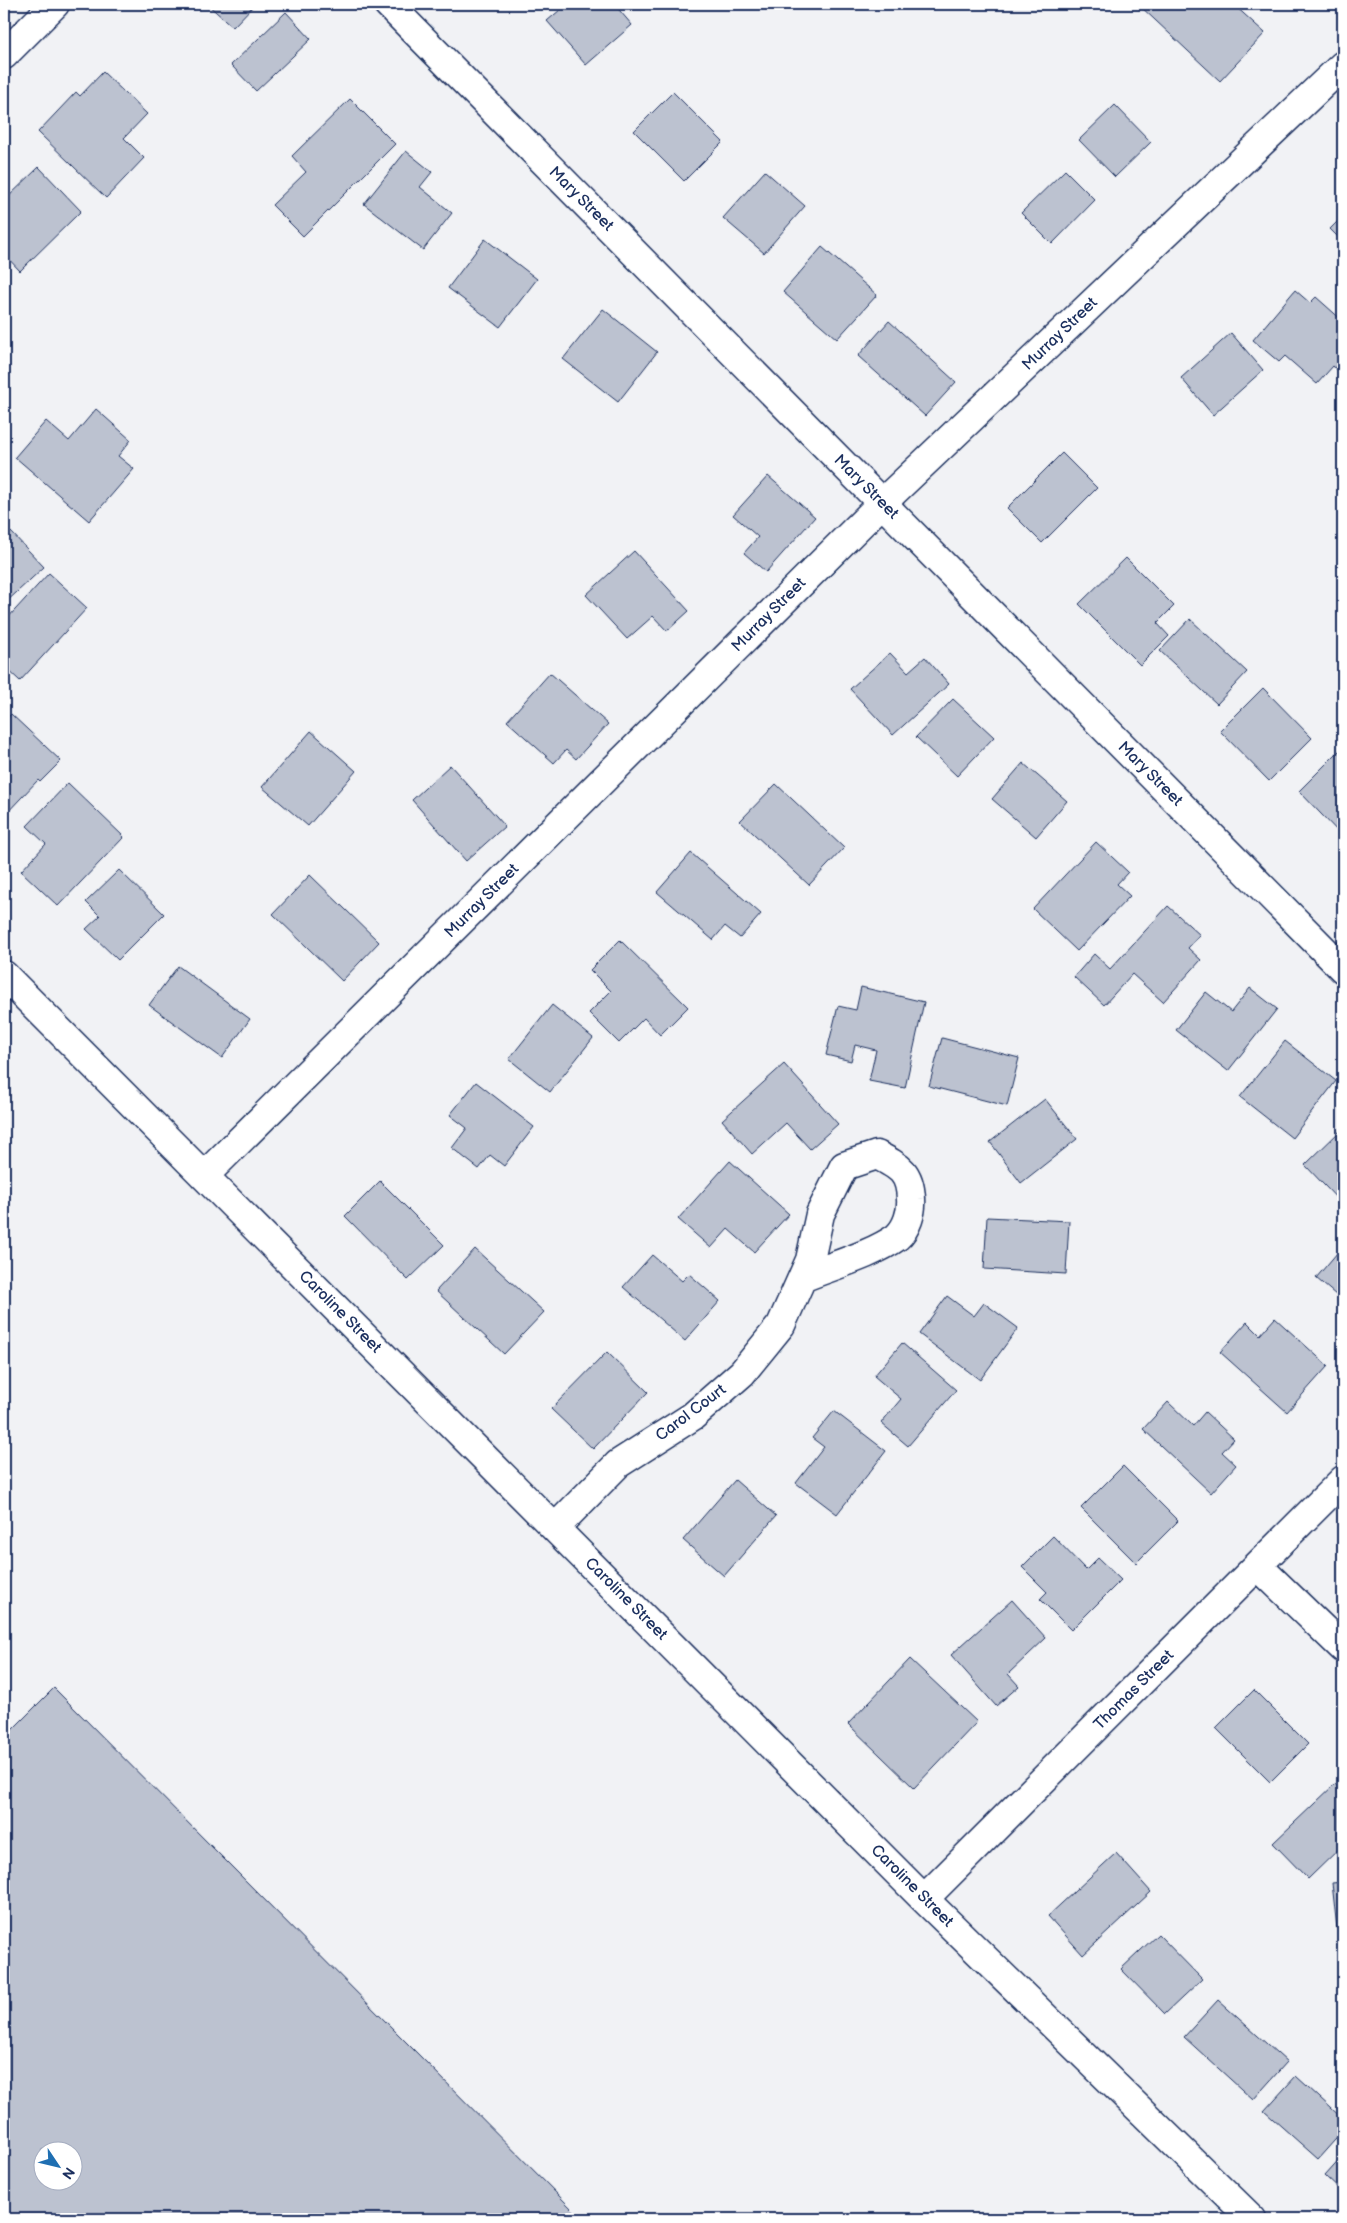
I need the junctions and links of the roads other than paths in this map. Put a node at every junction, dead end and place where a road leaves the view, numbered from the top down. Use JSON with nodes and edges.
{"nodes":[{"id":1,"x":56,"y":4,"type":"edge"},
{"id":2,"x":388,"y":4,"type":"edge"},
{"id":3,"x":4,"y":55,"type":"edge"},
{"id":4,"x":1343,"y":65,"type":"edge"},
{"id":5,"x":882,"y":503,"type":"junction"},
{"id":6,"x":1343,"y":969,"type":"edge"},
{"id":7,"x":4,"y":975,"type":"edge"},
{"id":8,"x":204,"y":1176,"type":"junction"},
{"id":9,"x":802,"y":1278,"type":"junction"},
{"id":10,"x":1343,"y":1480,"type":"edge"},
{"id":11,"x":556,"y":1528,"type":"junction"},
{"id":12,"x":1258,"y":1566,"type":"junction"},
{"id":13,"x":1343,"y":1648,"type":"edge"},
{"id":14,"x":924,"y":1899,"type":"junction"},
{"id":15,"x":1252,"y":2219,"type":"edge"}],
"edges":[{"from":1,"to":3,"type":"street"},
{"from":2,"to":5,"type":"street","name":"Mary Street"},
{"from":4,"to":5,"type":"street","name":"Murray Street"},
{"from":5,"to":6,"type":"street","name":"Mary Street"},
{"from":5,"to":8,"type":"street","name":"Murray Street"},
{"from":7,"to":8,"type":"street","name":"Caroline Street"},
{"from":8,"to":11,"type":"street","name":"Caroline Street"},
{"from":9,"to":9,"type":"street","name":"Carol Court"},
{"from":9,"to":11,"type":"street","name":"Carol Court"},
{"from":10,"to":12,"type":"street","name":"Thomas Street"},
{"from":11,"to":14,"type":"street","name":"Caroline Street"},
{"from":12,"to":13,"type":"street"},
{"from":12,"to":14,"type":"street","name":"Thomas Street"},
{"from":14,"to":15,"type":"street","name":"Caroline Street"}]}
